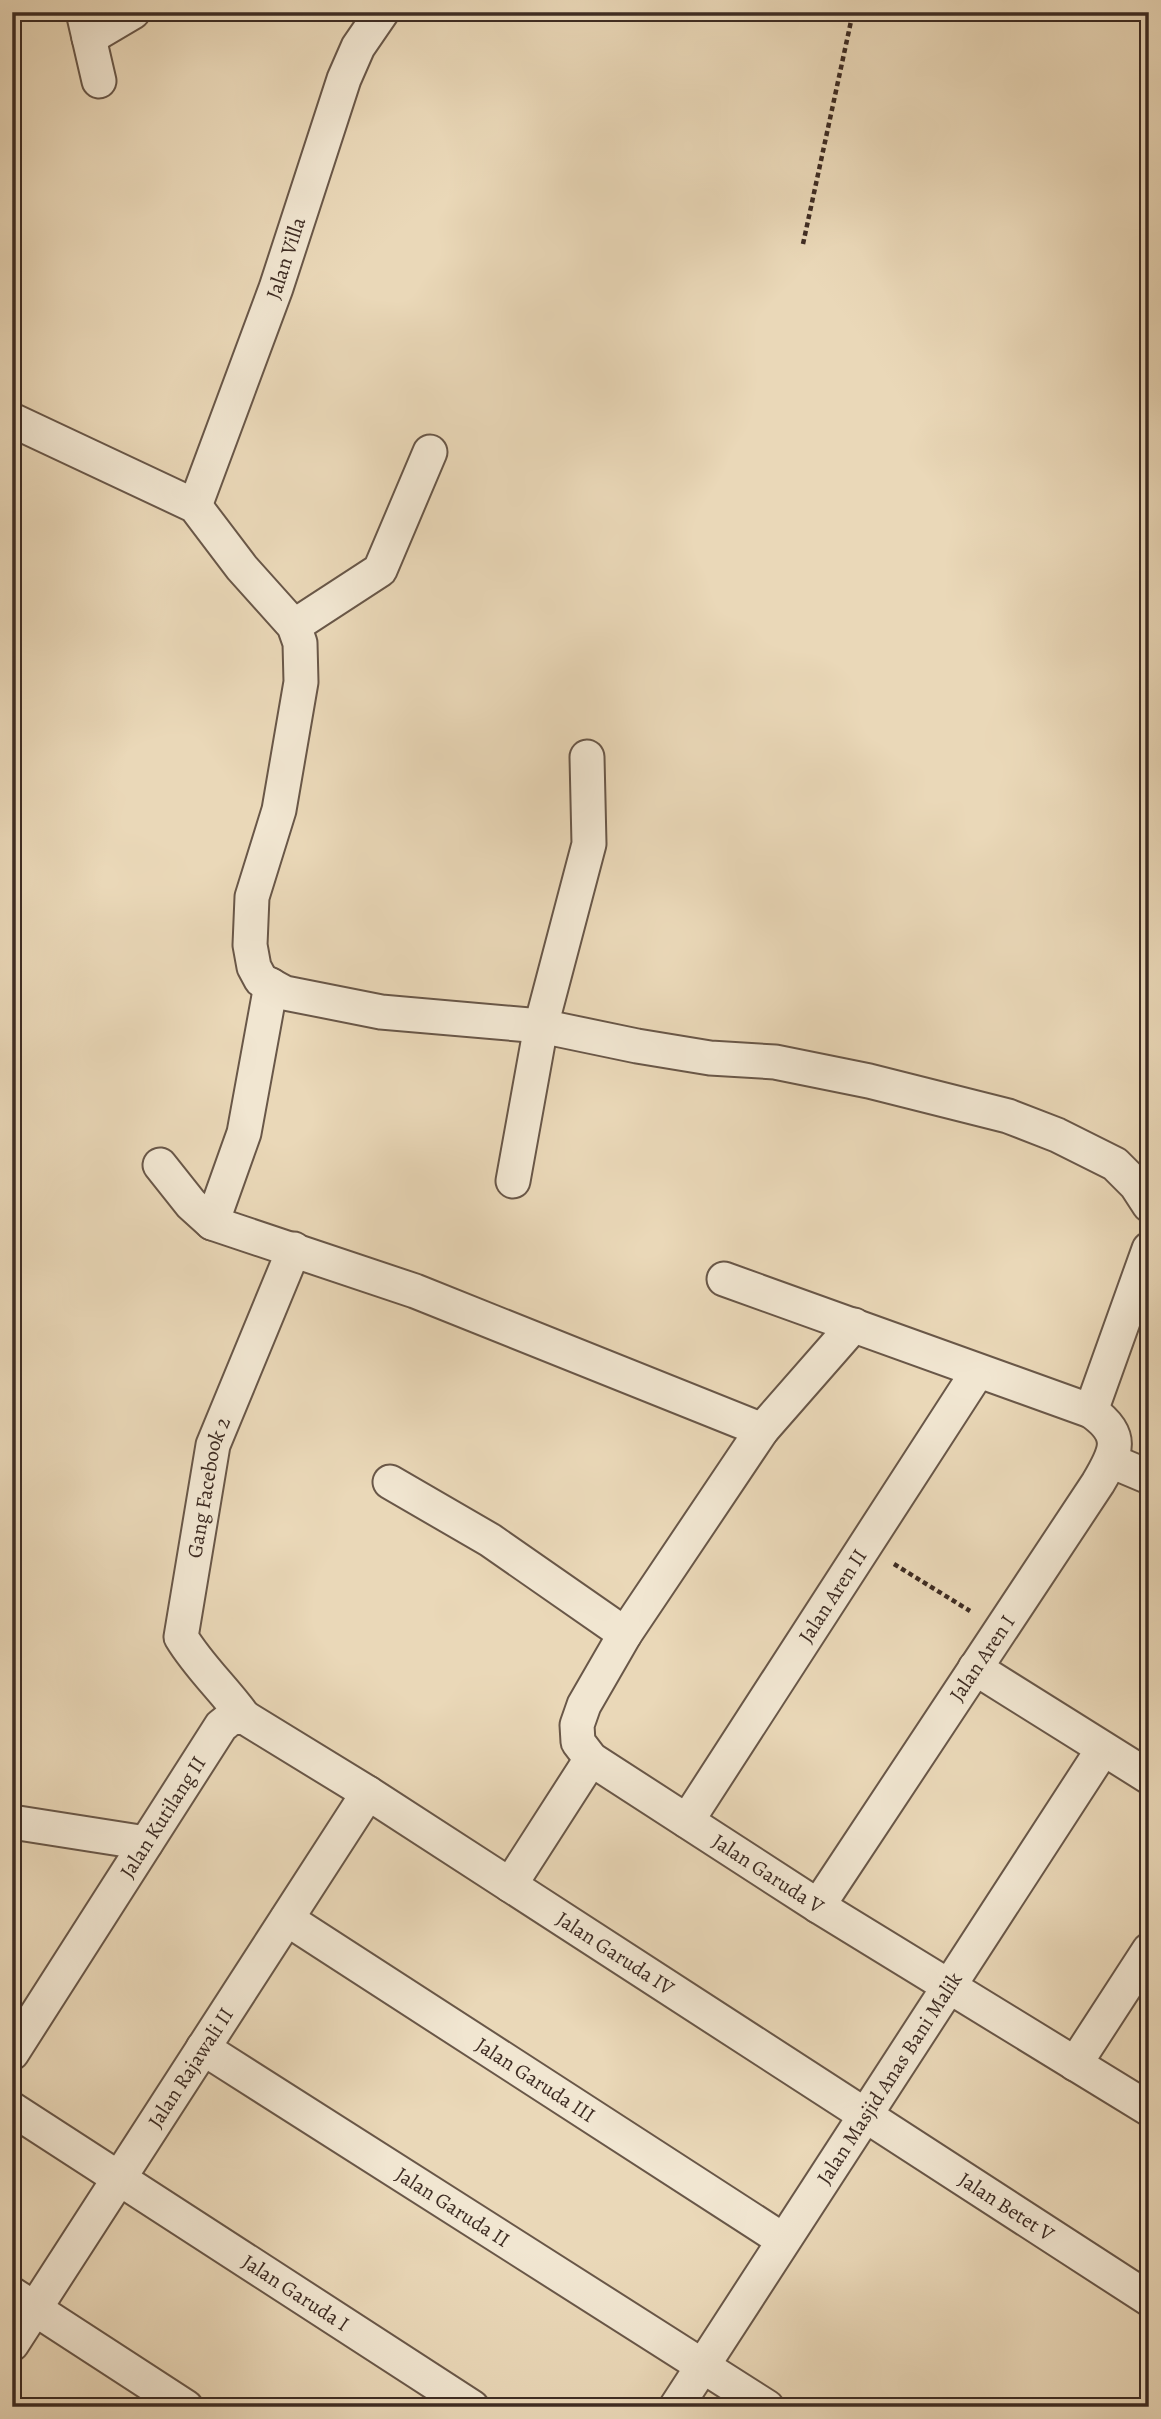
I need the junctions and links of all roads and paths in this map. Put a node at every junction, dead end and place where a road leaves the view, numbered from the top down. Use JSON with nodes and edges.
{"nodes":[{"id":1,"x":133,"y":12,"type":"edge"},
{"id":2,"x":382,"y":12,"type":"edge"},
{"id":3,"x":853,"y":12,"type":"edge"},
{"id":4,"x":86,"y":25,"type":"edge"},
{"id":5,"x":99,"y":81,"type":"dead end"},
{"id":6,"x":803,"y":244,"type":"dead end"},
{"id":7,"x":12,"y":420,"type":"edge"},
{"id":8,"x":430,"y":452,"type":"dead end"},
{"id":9,"x":195,"y":506,"type":"junction"},
{"id":10,"x":294,"y":626,"type":"junction"},
{"id":11,"x":587,"y":757,"type":"dead end"},
{"id":12,"x":271,"y":985,"type":"junction"},
{"id":13,"x":541,"y":1026,"type":"junction"},
{"id":14,"x":160,"y":1165,"type":"dead end"},
{"id":15,"x":513,"y":1181,"type":"dead end"},
{"id":16,"x":1149,"y":1205,"type":"edge"},
{"id":17,"x":212,"y":1223,"type":"junction"},
{"id":18,"x":294,"y":1249,"type":"junction"},
{"id":19,"x":1149,"y":1249,"type":"edge"},
{"id":20,"x":724,"y":1279,"type":"dead end"},
{"id":21,"x":854,"y":1325,"type":"junction"},
{"id":22,"x":978,"y":1371,"type":"junction"},
{"id":23,"x":1091,"y":1411,"type":"junction"},
{"id":24,"x":762,"y":1430,"type":"junction"},
{"id":25,"x":1111,"y":1461,"type":"junction"},
{"id":26,"x":1149,"y":1477,"type":"edge"},
{"id":27,"x":390,"y":1482,"type":"dead end"},
{"id":28,"x":866,"y":1546,"type":"junction"},
{"id":29,"x":1000,"y":1630,"type":"junction"},
{"id":30,"x":625,"y":1634,"type":"junction"},
{"id":31,"x":975,"y":1668,"type":"junction"},
{"id":32,"x":244,"y":1717,"type":"junction"},
{"id":33,"x":1103,"y":1749,"type":"junction"},
{"id":34,"x":591,"y":1759,"type":"junction"},
{"id":35,"x":1149,"y":1777,"type":"edge"},
{"id":36,"x":368,"y":1793,"type":"junction"},
{"id":37,"x":687,"y":1821,"type":"junction"},
{"id":38,"x":12,"y":1822,"type":"edge"},
{"id":39,"x":146,"y":1843,"type":"junction"},
{"id":40,"x":510,"y":1885,"type":"junction"},
{"id":41,"x":817,"y":1906,"type":"junction"},
{"id":42,"x":287,"y":1919,"type":"junction"},
{"id":43,"x":1149,"y":1950,"type":"edge"},
{"id":44,"x":947,"y":1986,"type":"junction"},
{"id":45,"x":203,"y":2048,"type":"junction"},
{"id":46,"x":12,"y":2053,"type":"edge"},
{"id":47,"x":1076,"y":2064,"type":"junction"},
{"id":48,"x":12,"y":2109,"type":"edge"},
{"id":49,"x":1149,"y":2109,"type":"edge"},
{"id":50,"x":864,"y":2114,"type":"junction"},
{"id":51,"x":119,"y":2178,"type":"junction"},
{"id":52,"x":783,"y":2240,"type":"junction"},
{"id":53,"x":1149,"y":2299,"type":"edge"},
{"id":54,"x":24,"y":2302,"type":"edge"},
{"id":55,"x":12,"y":2344,"type":"edge"},
{"id":56,"x":702,"y":2366,"type":"junction"},
{"id":57,"x":186,"y":2407,"type":"edge"},
{"id":58,"x":472,"y":2407,"type":"edge"},
{"id":59,"x":676,"y":2407,"type":"edge"},
{"id":60,"x":766,"y":2407,"type":"edge"}],
"edges":[{"from":1,"to":4,"type":"street"},
{"from":2,"to":9,"type":"street","name":"Jalan Villa"},
{"from":3,"to":6,"type":"path"},
{"from":4,"to":5,"type":"street"},
{"from":7,"to":9,"type":"street"},
{"from":8,"to":10,"type":"street"},
{"from":9,"to":10,"type":"street"},
{"from":10,"to":12,"type":"street"},
{"from":11,"to":13,"type":"street"},
{"from":12,"to":13,"type":"street"},
{"from":12,"to":17,"type":"street"},
{"from":13,"to":15,"type":"street"},
{"from":13,"to":16,"type":"street"},
{"from":14,"to":17,"type":"street"},
{"from":17,"to":18,"type":"street"},
{"from":18,"to":24,"type":"street"},
{"from":18,"to":32,"type":"street","name":"Gang Facebook 2"},
{"from":19,"to":23,"type":"street"},
{"from":20,"to":21,"type":"street"},
{"from":21,"to":22,"type":"street"},
{"from":21,"to":24,"type":"street"},
{"from":22,"to":23,"type":"street"},
{"from":22,"to":28,"type":"street","name":"Jalan Aren II"},
{"from":23,"to":25,"type":"street"},
{"from":24,"to":30,"type":"street"},
{"from":25,"to":26,"type":"street"},
{"from":25,"to":29,"type":"street","name":"Jalan Aren I"},
{"from":27,"to":30,"type":"street"},
{"from":28,"to":29,"type":"path"},
{"from":28,"to":37,"type":"street","name":"Jalan Aren II"},
{"from":29,"to":31,"type":"street","name":"Jalan Aren I"},
{"from":30,"to":34,"type":"street"},
{"from":31,"to":33,"type":"street"},
{"from":31,"to":41,"type":"street","name":"Jalan Aren I"},
{"from":32,"to":36,"type":"street"},
{"from":32,"to":39,"type":"street","name":"Jalan Kutilang II"},
{"from":33,"to":35,"type":"street"},
{"from":33,"to":44,"type":"street","name":"Jalan Masjid Anas Bani Malik"},
{"from":34,"to":37,"type":"street","name":"Jalan Garuda V"},
{"from":34,"to":40,"type":"street"},
{"from":36,"to":40,"type":"street","name":"Jalan Garuda IV"},
{"from":36,"to":42,"type":"street","name":"Jalan Rajawali II"},
{"from":37,"to":41,"type":"street","name":"Jalan Garuda V"},
{"from":38,"to":39,"type":"street"},
{"from":39,"to":46,"type":"street","name":"Jalan Kutilang II"},
{"from":40,"to":50,"type":"street","name":"Jalan Garuda IV"},
{"from":41,"to":44,"type":"street","name":"Jalan Garuda V"},
{"from":42,"to":45,"type":"street","name":"Jalan Rajawali II"},
{"from":42,"to":52,"type":"street","name":"Jalan Garuda III"},
{"from":43,"to":47,"type":"street"},
{"from":44,"to":47,"type":"street","name":"Jalan Garuda V"},
{"from":44,"to":50,"type":"street","name":"Jalan Masjid Anas Bani Malik"},
{"from":45,"to":51,"type":"street","name":"Jalan Rajawali II"},
{"from":45,"to":56,"type":"street","name":"Jalan Garuda II"},
{"from":47,"to":49,"type":"street","name":"Jalan Garuda V"},
{"from":48,"to":51,"type":"street","name":"Jalan Garuda I"},
{"from":50,"to":52,"type":"street","name":"Jalan Masjid Anas Bani Malik"},
{"from":50,"to":53,"type":"street","name":"Jalan Betet V"},
{"from":51,"to":54,"type":"street","name":"Jalan Rajawali II"},
{"from":51,"to":58,"type":"street","name":"Jalan Garuda I"},
{"from":52,"to":56,"type":"street","name":"Jalan Masjid Anas Bani Malik"},
{"from":54,"to":55,"type":"street","name":"Jalan Rajawali II"},
{"from":54,"to":57,"type":"street"},
{"from":56,"to":59,"type":"street","name":"Jalan Masjid Anas Bani Malik"},
{"from":56,"to":60,"type":"street","name":"Jalan Garuda II"}]}
